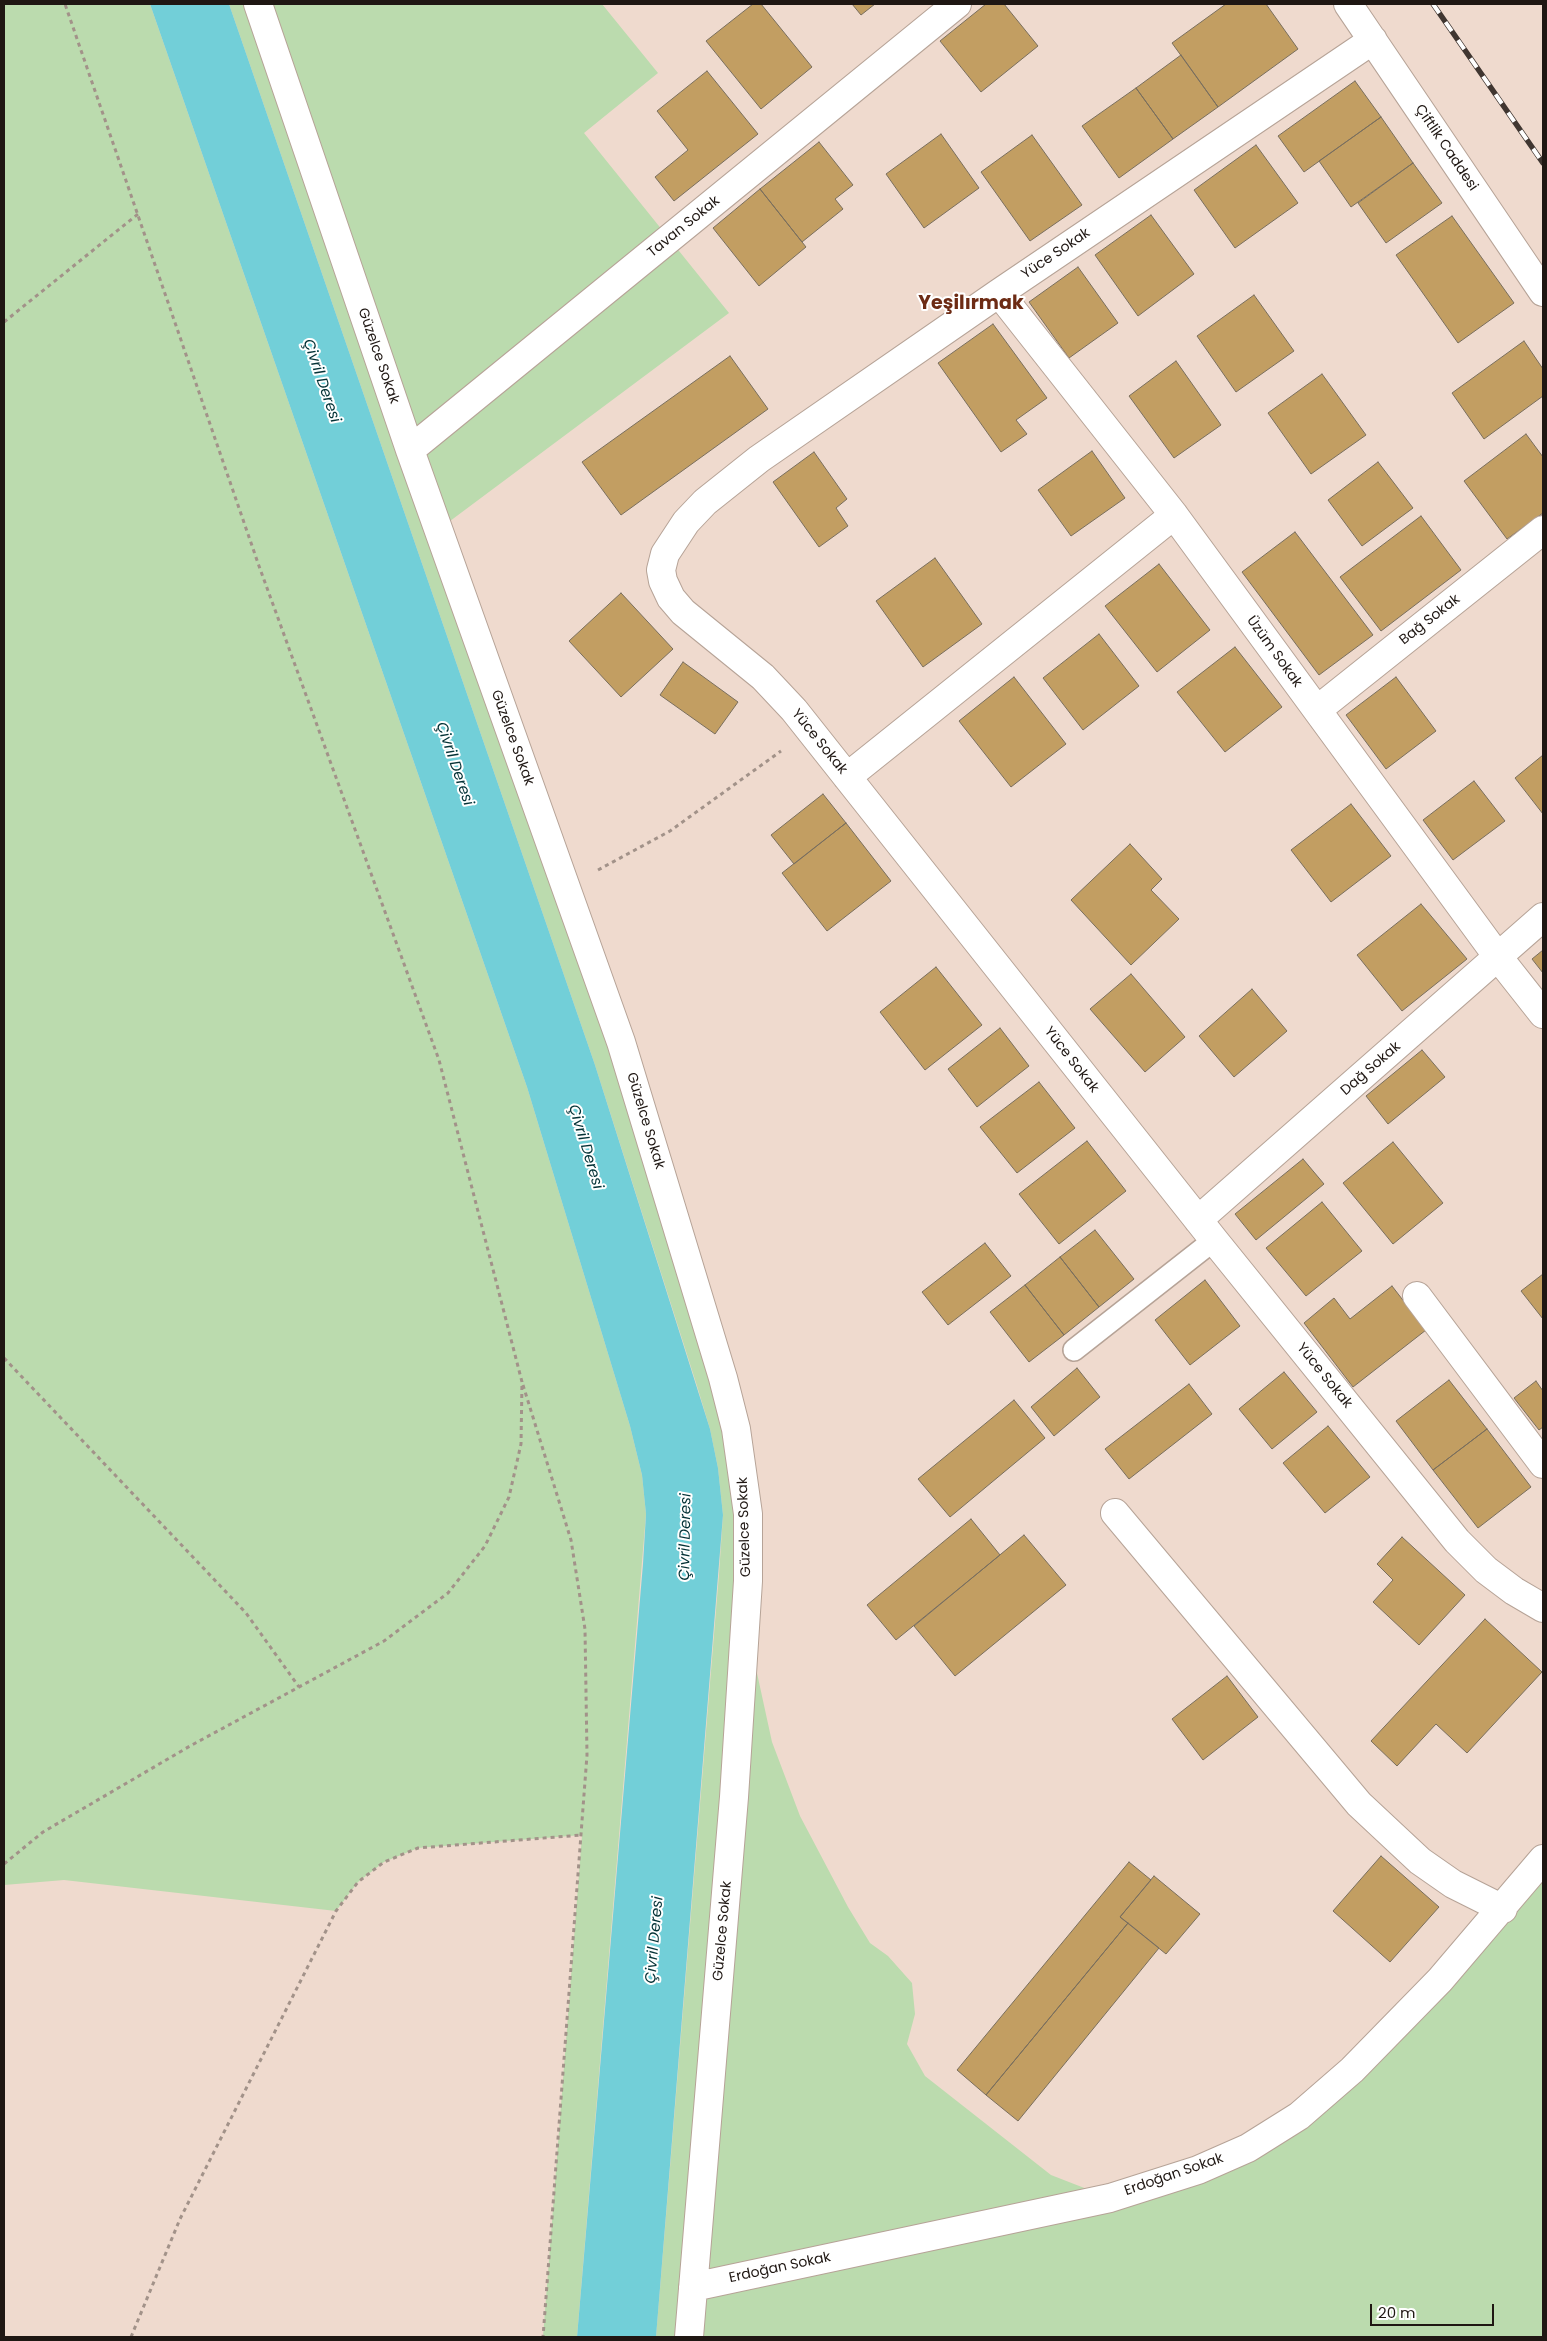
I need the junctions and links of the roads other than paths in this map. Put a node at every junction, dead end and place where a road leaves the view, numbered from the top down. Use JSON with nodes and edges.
{"nodes":[{"id":1,"x":258,"y":4,"type":"edge"},
{"id":2,"x":957,"y":4,"type":"edge"},
{"id":3,"x":1348,"y":4,"type":"edge"},
{"id":4,"x":1373,"y":40,"type":"junction"},
{"id":5,"x":1543,"y":292,"type":"edge"},
{"id":6,"x":999,"y":293,"type":"junction"},
{"id":7,"x":410,"y":450,"type":"junction"},
{"id":8,"x":1174,"y":515,"type":"junction"},
{"id":9,"x":1543,"y":530,"type":"edge"},
{"id":10,"x":1317,"y":710,"type":"junction"},
{"id":11,"x":847,"y":778,"type":"junction"},
{"id":12,"x":1543,"y":917,"type":"edge"},
{"id":13,"x":1498,"y":957,"type":"junction"},
{"id":14,"x":1543,"y":1014,"type":"edge"},
{"id":15,"x":1206,"y":1230,"type":"junction"},
{"id":16,"x":1417,"y":1296,"type":"dead end"},
{"id":17,"x":1074,"y":1350,"type":"dead end"},
{"id":18,"x":1543,"y":1464,"type":"edge"},
{"id":19,"x":1115,"y":1513,"type":"dead end"},
{"id":20,"x":1543,"y":1608,"type":"edge"},
{"id":21,"x":1543,"y":1859,"type":"edge"},
{"id":22,"x":1503,"y":1909,"type":"junction"},
{"id":23,"x":693,"y":2287,"type":"junction"},
{"id":24,"x":689,"y":2337,"type":"edge"}],
"edges":[{"from":1,"to":7,"type":"street","name":"Güzelce Sokak"},
{"from":2,"to":7,"type":"street","name":"Tavan Sokak"},
{"from":3,"to":4,"type":"street","name":"Çiftlik Caddesi"},
{"from":4,"to":5,"type":"street","name":"Çiftlik Caddesi"},
{"from":4,"to":6,"type":"street","name":"Yüce Sokak"},
{"from":6,"to":8,"type":"street","name":"Üzüm Sokak"},
{"from":6,"to":11,"type":"street","name":"Yüce Sokak"},
{"from":7,"to":23,"type":"street","name":"Güzelce Sokak"},
{"from":8,"to":10,"type":"street","name":"Üzüm Sokak"},
{"from":8,"to":11,"type":"street"},
{"from":9,"to":10,"type":"street","name":"Bağ Sokak"},
{"from":10,"to":13,"type":"street","name":"Üzüm Sokak"},
{"from":11,"to":15,"type":"street","name":"Yüce Sokak"},
{"from":12,"to":13,"type":"street","name":"Dağ Sokak"},
{"from":13,"to":14,"type":"street","name":"Üzüm Sokak"},
{"from":13,"to":15,"type":"street","name":"Dağ Sokak"},
{"from":15,"to":17,"type":"lane"},
{"from":15,"to":20,"type":"street","name":"Yüce Sokak"},
{"from":16,"to":18,"type":"street"},
{"from":19,"to":22,"type":"street"},
{"from":21,"to":22,"type":"street","name":"Erdoğan Sokak"},
{"from":22,"to":23,"type":"street","name":"Erdoğan Sokak"},
{"from":23,"to":24,"type":"street","name":"Güzelce Sokak"}]}
